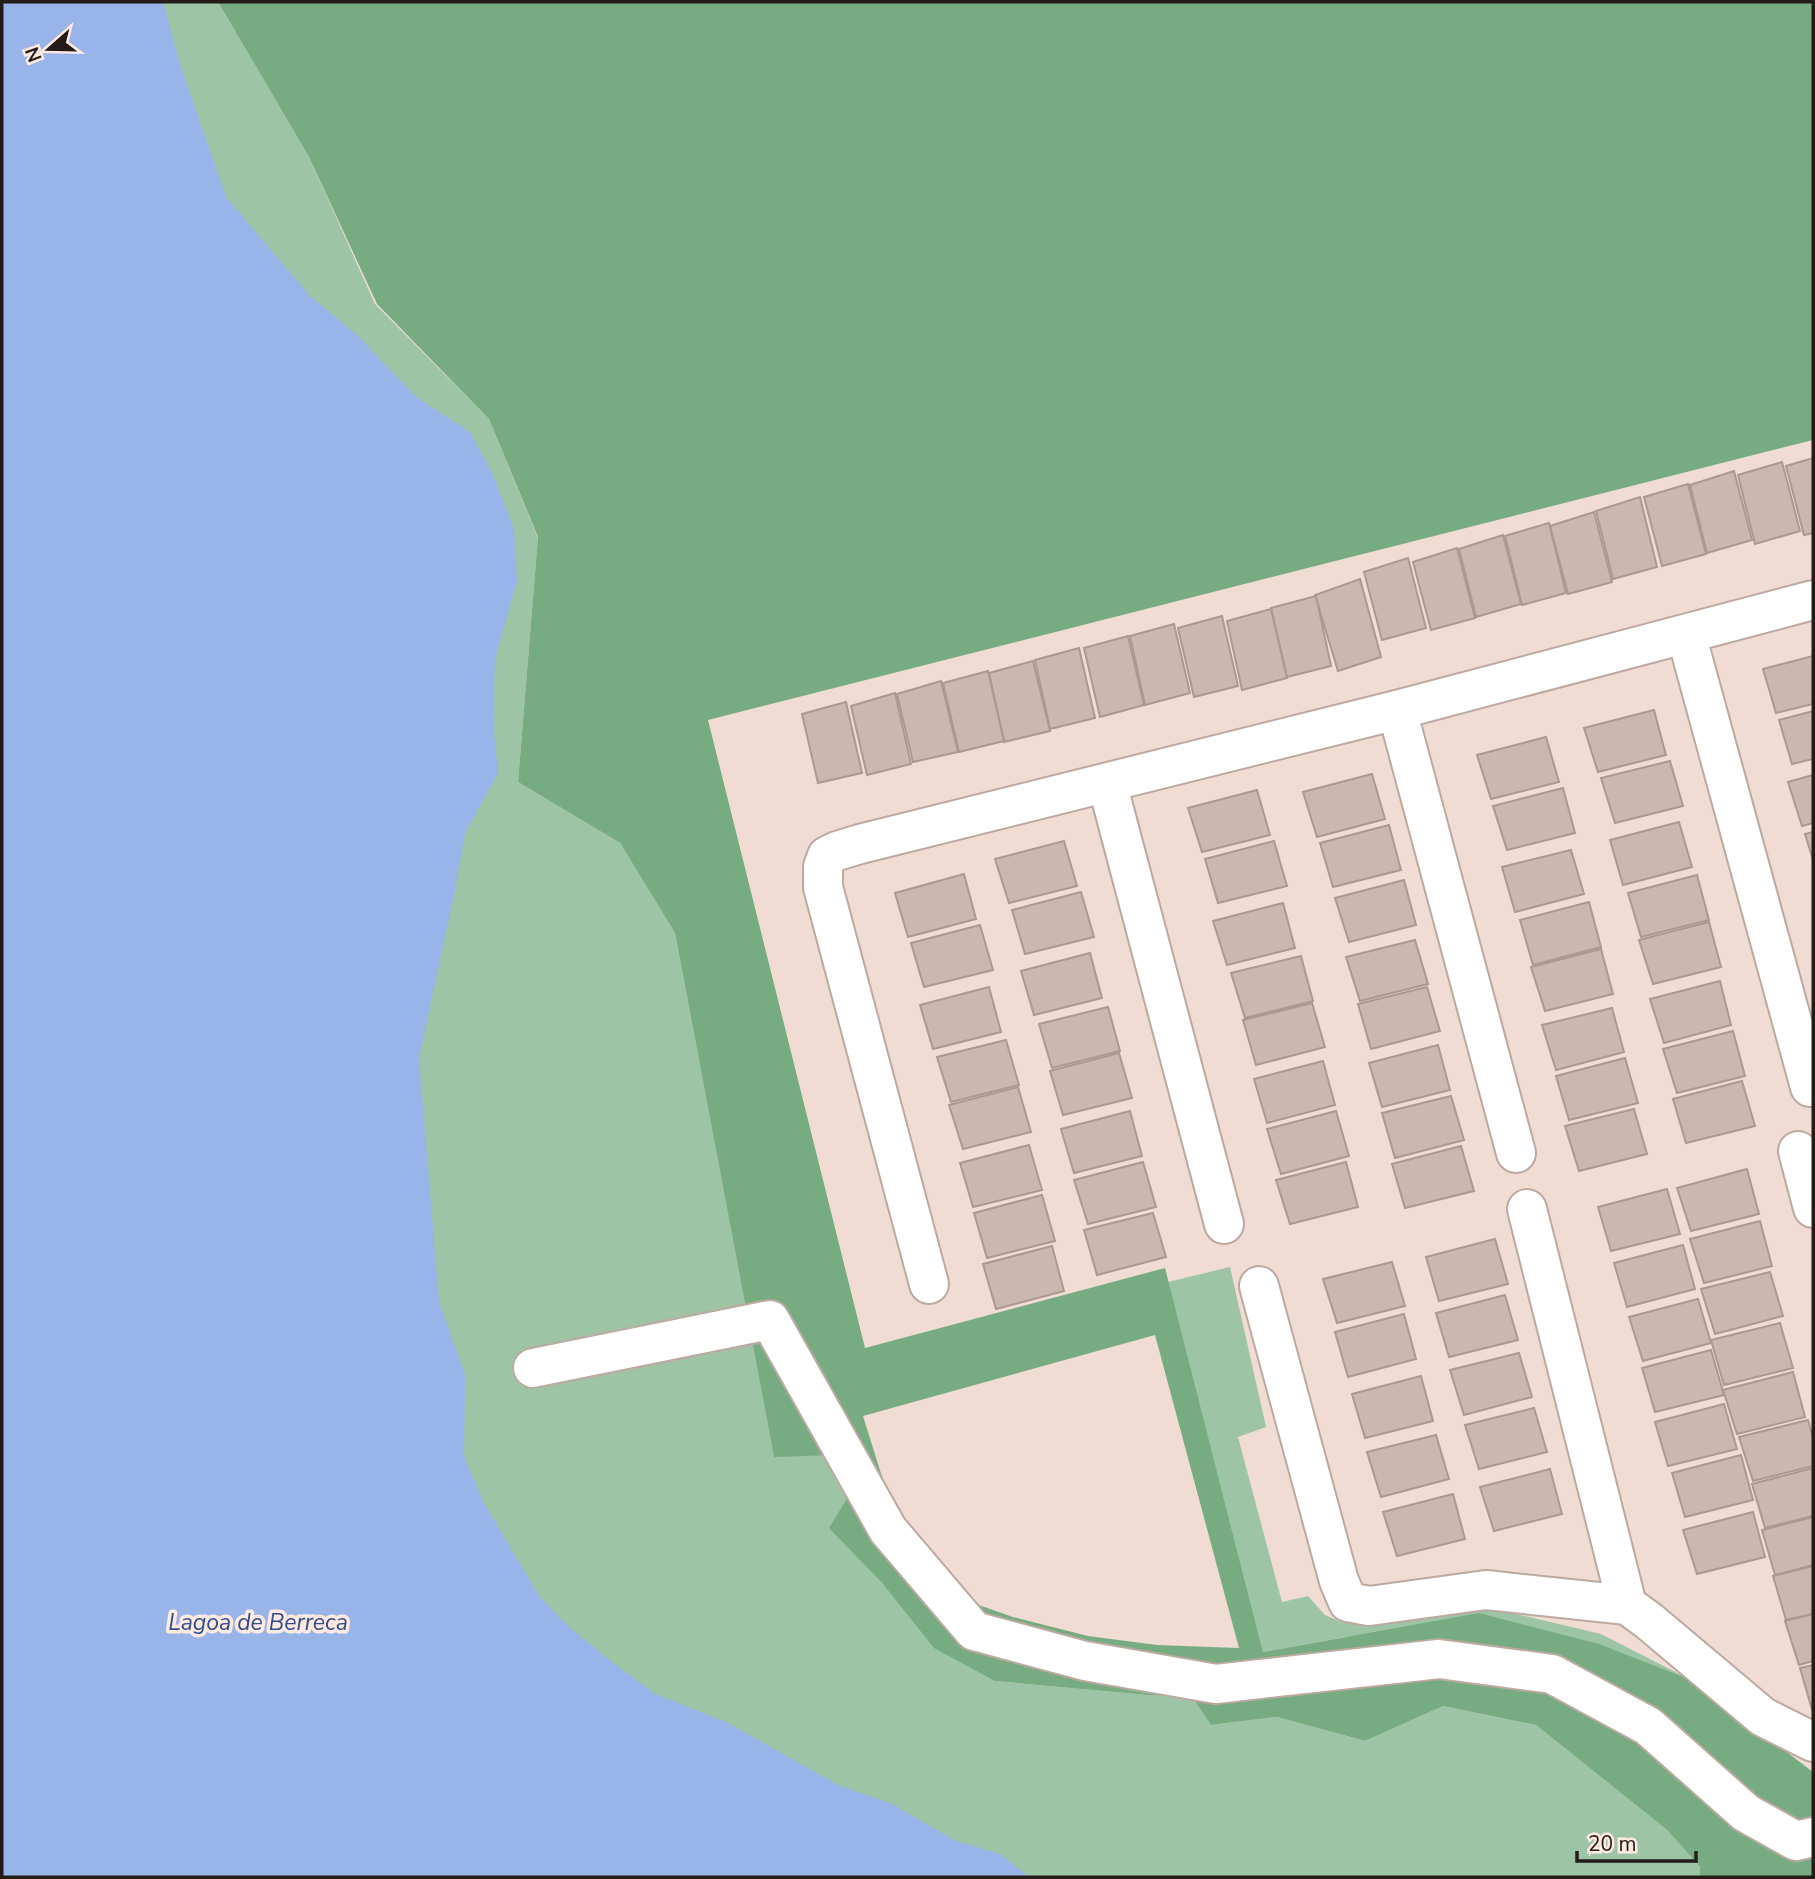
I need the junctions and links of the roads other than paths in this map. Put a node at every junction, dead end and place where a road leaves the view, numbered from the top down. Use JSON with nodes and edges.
{"nodes":[{"id":1,"x":1813,"y":600,"type":"edge"},
{"id":2,"x":1686,"y":634,"type":"junction"},
{"id":3,"x":1397,"y":710,"type":"junction"},
{"id":4,"x":1107,"y":783,"type":"junction"},
{"id":5,"x":1810,"y":1087,"type":"dead end"},
{"id":6,"x":1798,"y":1151,"type":"dead end"},
{"id":7,"x":1516,"y":1153,"type":"dead end"},
{"id":8,"x":1813,"y":1208,"type":"edge"},
{"id":9,"x":1527,"y":1209,"type":"dead end"},
{"id":10,"x":1224,"y":1224,"type":"dead end"},
{"id":11,"x":929,"y":1284,"type":"dead end"},
{"id":12,"x":1259,"y":1286,"type":"dead end"},
{"id":13,"x":533,"y":1367,"type":"dead end"},
{"id":14,"x":1627,"y":1605,"type":"junction"},
{"id":15,"x":1813,"y":1742,"type":"edge"},
{"id":16,"x":1813,"y":1837,"type":"edge"}],
"edges":[{"from":1,"to":2,"type":"street"},
{"from":2,"to":3,"type":"street"},
{"from":2,"to":5,"type":"street"},
{"from":3,"to":4,"type":"street"},
{"from":3,"to":7,"type":"street"},
{"from":4,"to":10,"type":"street"},
{"from":4,"to":11,"type":"street"},
{"from":6,"to":8,"type":"street"},
{"from":9,"to":14,"type":"street"},
{"from":12,"to":14,"type":"street"},
{"from":13,"to":16,"type":"street"},
{"from":14,"to":15,"type":"street"}]}
